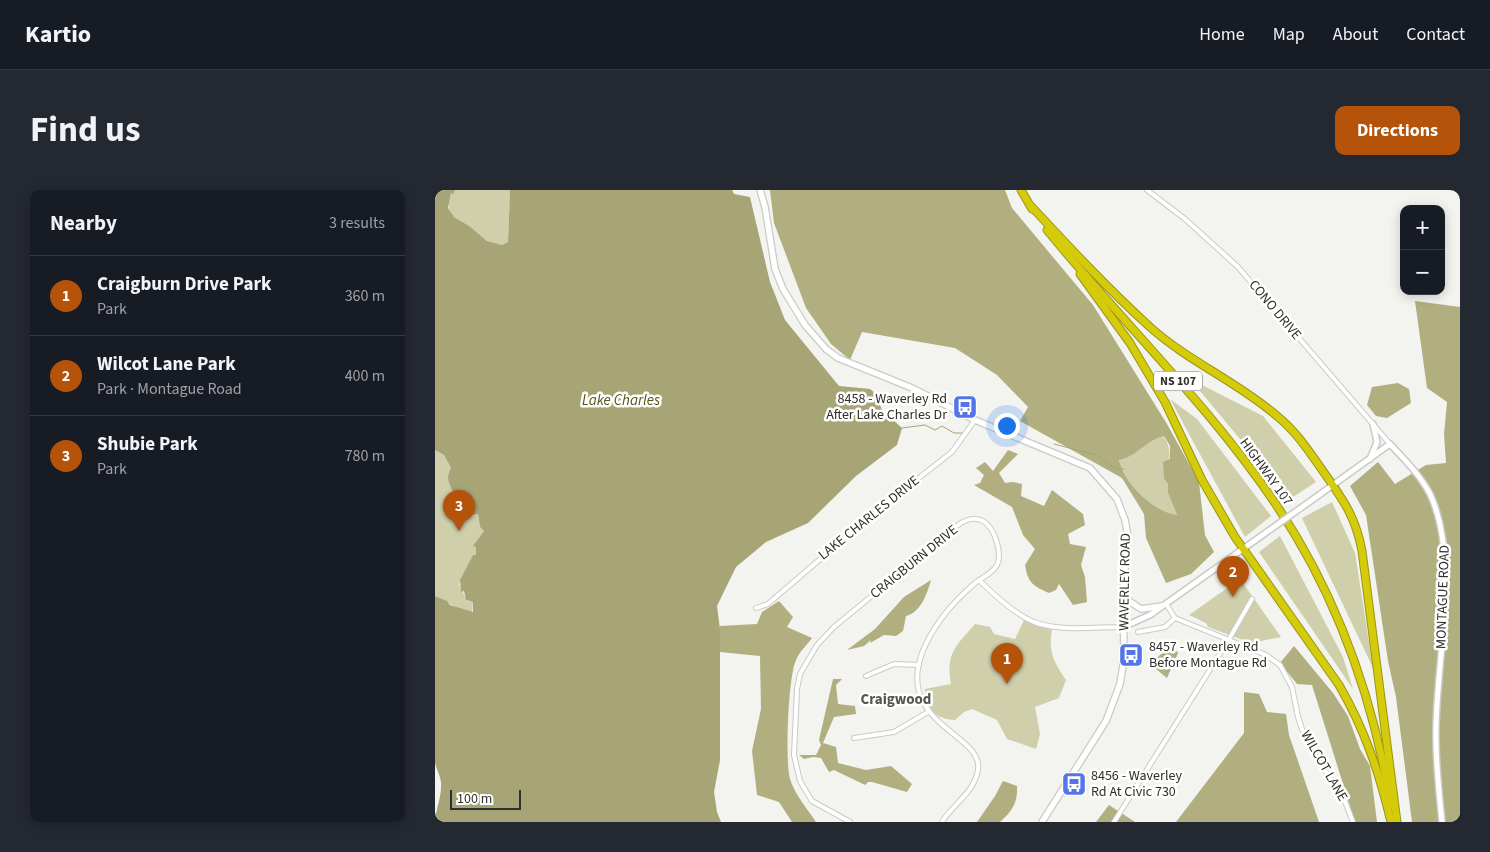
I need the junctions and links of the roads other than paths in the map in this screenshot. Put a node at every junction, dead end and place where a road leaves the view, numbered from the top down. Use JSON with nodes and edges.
{"nodes":[{"id":1,"x":760,"y":190,"type":"edge"},
{"id":2,"x":1021,"y":190,"type":"edge"},
{"id":3,"x":1147,"y":190,"type":"edge"},
{"id":4,"x":1030,"y":206,"type":"junction"},
{"id":5,"x":1063,"y":248,"type":"junction"},
{"id":6,"x":975,"y":420,"type":"junction"},
{"id":7,"x":1373,"y":424,"type":"junction"},
{"id":8,"x":1390,"y":444,"type":"junction"},
{"id":9,"x":1369,"y":461,"type":"junction"},
{"id":10,"x":1333,"y":485,"type":"junction"},
{"id":11,"x":1244,"y":549,"type":"junction"},
{"id":12,"x":979,"y":580,"type":"junction"},
{"id":13,"x":1123,"y":588,"type":"junction"},
{"id":14,"x":1252,"y":599,"type":"dead end"},
{"id":15,"x":1164,"y":605,"type":"junction"},
{"id":16,"x":756,"y":608,"type":"dead end"},
{"id":17,"x":1175,"y":618,"type":"junction"},
{"id":18,"x":1123,"y":627,"type":"junction"},
{"id":19,"x":1138,"y":632,"type":"dead end"},
{"id":20,"x":1228,"y":641,"type":"junction"},
{"id":21,"x":919,"y":665,"type":"junction"},
{"id":22,"x":866,"y":676,"type":"dead end"},
{"id":23,"x":928,"y":712,"type":"junction"},
{"id":24,"x":854,"y":738,"type":"dead end"},
{"id":25,"x":839,"y":816,"type":"junction"},
{"id":26,"x":837,"y":822,"type":"edge"},
{"id":27,"x":850,"y":822,"type":"edge"},
{"id":28,"x":942,"y":822,"type":"edge"},
{"id":29,"x":1042,"y":822,"type":"edge"},
{"id":30,"x":1114,"y":822,"type":"edge"},
{"id":31,"x":1353,"y":822,"type":"edge"},
{"id":32,"x":1394,"y":822,"type":"edge"},
{"id":33,"x":1441,"y":822,"type":"edge"}],
"edges":[{"from":1,"to":6,"type":"main road","name":"WAVERLEY ROAD"},
{"from":2,"to":4,"type":"highway","name":"HIGHWAY 107","number":"NS 107"},
{"from":3,"to":7,"type":"street","name":"CONO DRIVE"},
{"from":4,"to":5,"type":"highway","name":"HIGHWAY 107","number":"NS 107"},
{"from":4,"to":10,"type":"highway"},
{"from":5,"to":11,"type":"highway"},
{"from":5,"to":32,"type":"highway","name":"HIGHWAY 107","number":"NS 107"},
{"from":6,"to":13,"type":"main road","name":"WAVERLEY ROAD"},
{"from":6,"to":16,"type":"street","name":"LAKE CHARLES DRIVE"},
{"from":7,"to":8,"type":"street","name":"CONO DRIVE"},
{"from":7,"to":9,"type":"street"},
{"from":8,"to":9,"type":"street"},
{"from":8,"to":33,"type":"street","name":"MONTAGUE ROAD"},
{"from":9,"to":10,"type":"street"},
{"from":10,"to":11,"type":"street","bridge":true},
{"from":10,"to":32,"type":"highway"},
{"from":11,"to":15,"type":"street"},
{"from":11,"to":32,"type":"highway"},
{"from":12,"to":18,"type":"street"},
{"from":12,"to":21,"type":"street","name":"CRAIGBURN DRIVE"},
{"from":12,"to":25,"type":"street","name":"CRAIGBURN DRIVE"},
{"from":13,"to":15,"type":"main road"},
{"from":13,"to":18,"type":"main road","name":"WAVERLEY ROAD"},
{"from":14,"to":20,"type":"street"},
{"from":15,"to":17,"type":"street"},
{"from":15,"to":18,"type":"street"},
{"from":17,"to":19,"type":"street"},
{"from":17,"to":20,"type":"street","name":"WILCOT LANE"},
{"from":18,"to":29,"type":"main road","name":"WAVERLEY ROAD"},
{"from":20,"to":30,"type":"street"},
{"from":20,"to":31,"type":"street","name":"WILCOT LANE"},
{"from":21,"to":22,"type":"street"},
{"from":21,"to":23,"type":"street","name":"CRAIGBURN DRIVE"},
{"from":23,"to":24,"type":"street"},
{"from":23,"to":28,"type":"street","name":"CRAIGBURN DRIVE"},
{"from":25,"to":26,"type":"street"},
{"from":25,"to":27,"type":"street","name":"CRAIGBURN DRIVE"}]}
